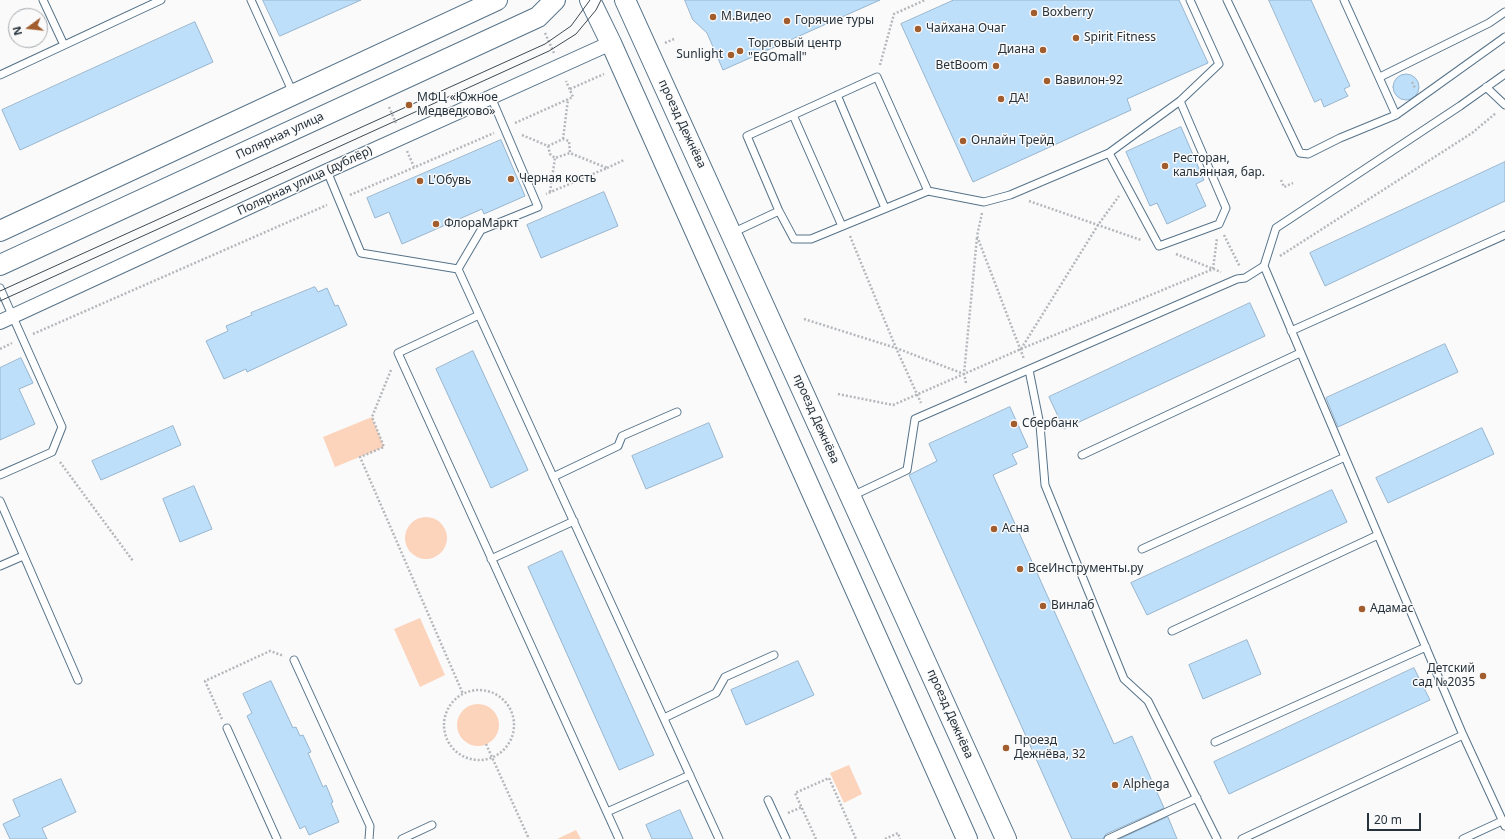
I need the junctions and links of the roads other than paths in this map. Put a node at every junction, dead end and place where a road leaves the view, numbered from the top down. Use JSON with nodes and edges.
{"nodes":[{"id":1,"x":43,"y":0,"type":"edge"},
{"id":2,"x":161,"y":0,"type":"edge"},
{"id":3,"x":251,"y":0,"type":"edge"},
{"id":4,"x":497,"y":0,"type":"edge"},
{"id":5,"x":555,"y":0,"type":"edge"},
{"id":6,"x":590,"y":0,"type":"edge"},
{"id":7,"x":625,"y":0,"type":"edge"},
{"id":8,"x":1190,"y":0,"type":"edge"},
{"id":9,"x":1227,"y":0,"type":"edge"},
{"id":10,"x":1344,"y":0,"type":"edge"},
{"id":11,"x":1505,"y":12,"type":"edge"},
{"id":12,"x":1505,"y":37,"type":"edge"},
{"id":13,"x":611,"y":43,"type":"junction"},
{"id":14,"x":64,"y":45,"type":"junction"},
{"id":15,"x":1505,"y":74,"type":"edge"},
{"id":16,"x":0,"y":75,"type":"edge"},
{"id":17,"x":1380,"y":77,"type":"junction"},
{"id":18,"x":1486,"y":87,"type":"junction"},
{"id":19,"x":293,"y":94,"type":"junction"},
{"id":20,"x":837,"y":95,"type":"junction"},
{"id":21,"x":491,"y":97,"type":"junction"},
{"id":22,"x":1180,"y":101,"type":"junction"},
{"id":23,"x":1505,"y":105,"type":"edge"},
{"id":24,"x":793,"y":115,"type":"junction"},
{"id":25,"x":1396,"y":115,"type":"junction"},
{"id":26,"x":1109,"y":153,"type":"junction"},
{"id":27,"x":327,"y":171,"type":"junction"},
{"id":28,"x":928,"y":191,"type":"junction"},
{"id":29,"x":885,"y":208,"type":"junction"},
{"id":30,"x":779,"y":211,"type":"junction"},
{"id":31,"x":844,"y":225,"type":"junction"},
{"id":32,"x":0,"y":231,"type":"edge"},
{"id":33,"x":732,"y":233,"type":"junction"},
{"id":34,"x":1505,"y":235,"type":"edge"},
{"id":35,"x":0,"y":265,"type":"edge"},
{"id":36,"x":1264,"y":266,"type":"junction"},
{"id":37,"x":458,"y":269,"type":"junction"},
{"id":38,"x":0,"y":288,"type":"edge"},
{"id":39,"x":480,"y":315,"type":"junction"},
{"id":40,"x":13,"y":316,"type":"junction"},
{"id":41,"x":0,"y":322,"type":"edge"},
{"id":42,"x":1291,"y":331,"type":"junction"},
{"id":43,"x":1300,"y":353,"type":"junction"},
{"id":44,"x":1029,"y":370,"type":"junction"},
{"id":45,"x":677,"y":412,"type":"dead end"},
{"id":46,"x":1082,"y":455,"type":"dead end"},
{"id":47,"x":1345,"y":457,"type":"junction"},
{"id":48,"x":0,"y":475,"type":"edge"},
{"id":49,"x":553,"y":477,"type":"junction"},
{"id":50,"x":851,"y":496,"type":"junction"},
{"id":51,"x":0,"y":501,"type":"edge"},
{"id":52,"x":574,"y":521,"type":"junction"},
{"id":53,"x":1378,"y":535,"type":"junction"},
{"id":54,"x":1142,"y":548,"type":"dead end"},
{"id":55,"x":23,"y":556,"type":"junction"},
{"id":56,"x":491,"y":559,"type":"junction"},
{"id":57,"x":0,"y":566,"type":"edge"},
{"id":58,"x":1172,"y":631,"type":"dead end"},
{"id":59,"x":1426,"y":647,"type":"junction"},
{"id":60,"x":774,"y":655,"type":"dead end"},
{"id":61,"x":294,"y":660,"type":"dead end"},
{"id":62,"x":78,"y":680,"type":"dead end"},
{"id":63,"x":664,"y":718,"type":"junction"},
{"id":64,"x":227,"y":728,"type":"road end"},
{"id":65,"x":1463,"y":735,"type":"junction"},
{"id":66,"x":1215,"y":742,"type":"dead end"},
{"id":67,"x":690,"y":775,"type":"junction"},
{"id":68,"x":1197,"y":798,"type":"junction"},
{"id":69,"x":768,"y":800,"type":"dead end"},
{"id":70,"x":607,"y":812,"type":"junction"},
{"id":71,"x":1504,"y":824,"type":"edge"},
{"id":72,"x":432,"y":825,"type":"dead end"},
{"id":73,"x":277,"y":839,"type":"edge"},
{"id":74,"x":368,"y":839,"type":"edge"},
{"id":75,"x":402,"y":839,"type":"edge"},
{"id":76,"x":619,"y":839,"type":"edge"},
{"id":77,"x":719,"y":839,"type":"edge"},
{"id":78,"x":786,"y":839,"type":"edge"},
{"id":79,"x":967,"y":839,"type":"edge"},
{"id":80,"x":1006,"y":839,"type":"edge"},
{"id":81,"x":1108,"y":839,"type":"edge"},
{"id":82,"x":1217,"y":839,"type":"edge"},
{"id":83,"x":1242,"y":839,"type":"edge"},
{"id":84,"x":1463,"y":839,"type":"edge"}],
"edges":[{"from":1,"to":14,"type":"lane"},
{"from":2,"to":14,"type":"lane"},
{"from":3,"to":19,"type":"lane"},
{"from":4,"to":19,"type":"main road"},
{"from":5,"to":35,"type":"main road","name":"Полярная улица"},
{"from":6,"to":13,"type":"main road"},
{"from":7,"to":33,"type":"main road","name":"проезд Дежнёва"},
{"from":8,"to":22,"type":"lane"},
{"from":9,"to":25,"type":"lane"},
{"from":10,"to":17,"type":"lane"},
{"from":11,"to":17,"type":"lane"},
{"from":12,"to":25,"type":"lane"},
{"from":13,"to":21,"type":"street","name":"Полярная улица (дублёр)"},
{"from":13,"to":79,"type":"main road"},
{"from":14,"to":16,"type":"lane"},
{"from":15,"to":18,"type":"lane"},
{"from":17,"to":25,"type":"lane"},
{"from":18,"to":23,"type":"lane"},
{"from":18,"to":36,"type":"lane"},
{"from":19,"to":32,"type":"main road"},
{"from":20,"to":24,"type":"lane"},
{"from":20,"to":28,"type":"lane"},
{"from":20,"to":29,"type":"lane"},
{"from":21,"to":27,"type":"street","name":"Полярная улица (дублёр)"},
{"from":21,"to":37,"type":"lane"},
{"from":22,"to":26,"type":"lane"},
{"from":22,"to":26,"type":"lane"},
{"from":24,"to":30,"type":"lane"},
{"from":24,"to":31,"type":"lane"},
{"from":26,"to":28,"type":"lane"},
{"from":27,"to":37,"type":"lane"},
{"from":27,"to":40,"type":"street","name":"Полярная улица (дублёр)"},
{"from":28,"to":29,"type":"lane"},
{"from":29,"to":31,"type":"lane"},
{"from":30,"to":31,"type":"lane"},
{"from":30,"to":33,"type":"lane"},
{"from":33,"to":50,"type":"main road","name":"проезд Дежнёва"},
{"from":34,"to":42,"type":"lane"},
{"from":36,"to":42,"type":"lane"},
{"from":36,"to":44,"type":"lane"},
{"from":37,"to":39,"type":"lane"},
{"from":38,"to":40,"type":"lane"},
{"from":39,"to":49,"type":"lane"},
{"from":39,"to":56,"type":"lane"},
{"from":40,"to":41,"type":"street","name":"Полярная улица (дублёр)"},
{"from":40,"to":48,"type":"lane"},
{"from":42,"to":43,"type":"lane"},
{"from":43,"to":46,"type":"lane"},
{"from":43,"to":47,"type":"lane"},
{"from":44,"to":50,"type":"lane"},
{"from":44,"to":68,"type":"lane"},
{"from":45,"to":49,"type":"lane"},
{"from":47,"to":53,"type":"lane"},
{"from":47,"to":54,"type":"lane"},
{"from":49,"to":52,"type":"lane"},
{"from":50,"to":80,"type":"main road","name":"проезд Дежнёва"},
{"from":51,"to":55,"type":"lane"},
{"from":52,"to":56,"type":"lane"},
{"from":52,"to":63,"type":"lane"},
{"from":53,"to":58,"type":"lane"},
{"from":53,"to":59,"type":"lane"},
{"from":55,"to":57,"type":"lane"},
{"from":55,"to":62,"type":"lane"},
{"from":56,"to":70,"type":"lane"},
{"from":59,"to":65,"type":"lane"},
{"from":59,"to":66,"type":"lane"},
{"from":60,"to":63,"type":"lane"},
{"from":61,"to":74,"type":"lane"},
{"from":63,"to":67,"type":"lane"},
{"from":64,"to":73,"type":"lane"},
{"from":65,"to":71,"type":"lane"},
{"from":65,"to":83,"type":"lane"},
{"from":67,"to":70,"type":"lane"},
{"from":67,"to":77,"type":"lane"},
{"from":68,"to":81,"type":"lane"},
{"from":68,"to":82,"type":"lane"},
{"from":69,"to":78,"type":"lane"},
{"from":70,"to":76,"type":"lane"},
{"from":71,"to":84,"type":"lane"},
{"from":72,"to":75,"type":"lane"}]}
